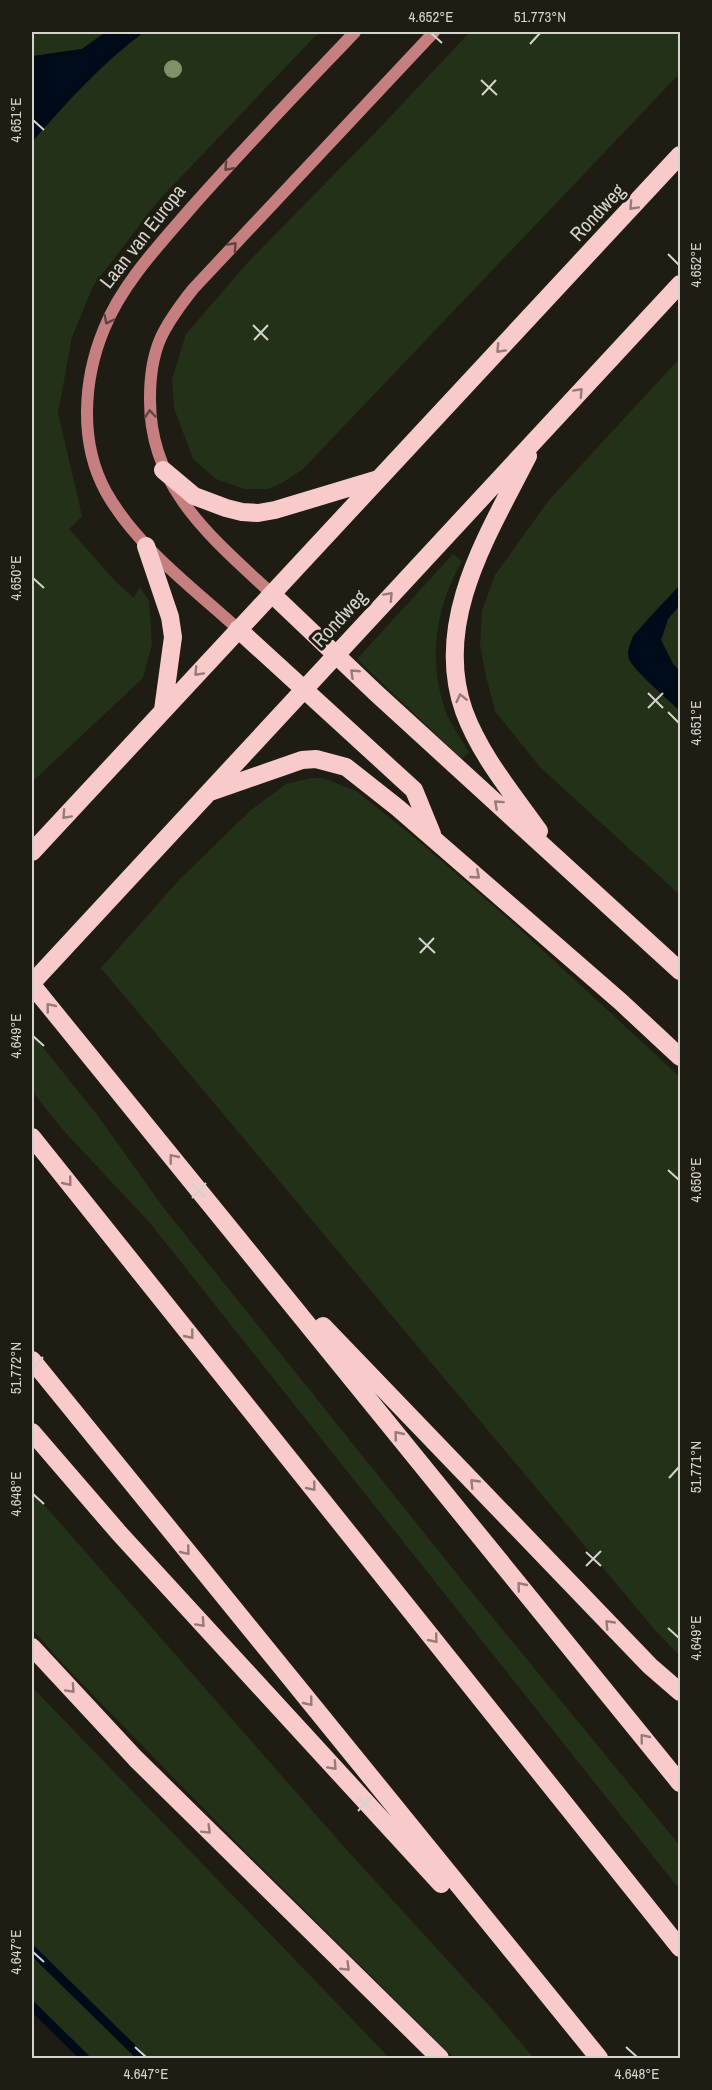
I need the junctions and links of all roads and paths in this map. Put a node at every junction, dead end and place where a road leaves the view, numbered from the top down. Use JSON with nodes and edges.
{"nodes":[{"id":1,"x":355,"y":32,"type":"edge"},
{"id":2,"x":434,"y":32,"type":"edge"},
{"id":3,"x":681,"y":155,"type":"edge"},
{"id":4,"x":681,"y":284,"type":"edge"},
{"id":5,"x":539,"y":435,"type":"junction"},
{"id":6,"x":163,"y":470,"type":"junction"},
{"id":7,"x":379,"y":478,"type":"junction"},
{"id":8,"x":146,"y":546,"type":"junction"},
{"id":9,"x":272,"y":594,"type":"junction"},
{"id":10,"x":238,"y":629,"type":"junction"},
{"id":11,"x":335,"y":655,"type":"junction"},
{"id":12,"x":304,"y":688,"type":"junction"},
{"id":13,"x":164,"y":710,"type":"junction"},
{"id":14,"x":208,"y":792,"type":"junction"},
{"id":15,"x":432,"y":836,"type":"junction"},
{"id":16,"x":34,"y":850,"type":"edge"},
{"id":17,"x":557,"y":857,"type":"junction"},
{"id":18,"x":681,"y":971,"type":"edge"},
{"id":19,"x":32,"y":984,"type":"edge"},
{"id":20,"x":681,"y":1057,"type":"edge"},
{"id":21,"x":32,"y":1137,"type":"edge"},
{"id":22,"x":237,"y":1236,"type":"junction"},
{"id":23,"x":32,"y":1360,"type":"edge"},
{"id":24,"x":32,"y":1432,"type":"edge"},
{"id":25,"x":32,"y":1647,"type":"edge"},
{"id":26,"x":681,"y":1692,"type":"edge"},
{"id":27,"x":681,"y":1783,"type":"edge"},
{"id":28,"x":681,"y":1948,"type":"edge"},
{"id":29,"x":560,"y":2013,"type":"junction"},
{"id":30,"x":440,"y":2058,"type":"edge"},
{"id":31,"x":599,"y":2058,"type":"edge"}],
"edges":[{"from":1,"to":8,"type":"street","name":"Laan van Europa","one_way":true},
{"from":6,"to":2,"type":"street","one_way":true},
{"from":3,"to":7,"type":"highway","name":"Rondweg","one_way":true},
{"from":5,"to":4,"type":"highway","name":"Rondweg","one_way":true},
{"from":11,"to":5,"type":"highway","name":"Rondweg","one_way":true},
{"from":17,"to":5,"type":"highway","one_way":true},
{"from":6,"to":7,"type":"highway"},
{"from":6,"to":9,"type":"street"},
{"from":7,"to":9,"type":"highway","name":"Rondweg"},
{"from":8,"to":10,"type":"street","name":"Laan van Europa"},
{"from":8,"to":13,"type":"highway"},
{"from":9,"to":10,"type":"highway","name":"Rondweg"},
{"from":9,"to":11,"type":"highway"},
{"from":10,"to":12,"type":"highway","name":"Laan van Europa"},
{"from":10,"to":13,"type":"highway","name":"Rondweg","one_way":true},
{"from":11,"to":12,"type":"highway","name":"Rondweg"},
{"from":17,"to":11,"type":"highway","one_way":true},
{"from":12,"to":14,"type":"highway","name":"Rondweg"},
{"from":12,"to":15,"type":"highway","name":"Laan van Europa"},
{"from":13,"to":16,"type":"highway","name":"Rondweg","one_way":true},
{"from":14,"to":15,"type":"highway"},
{"from":14,"to":19,"type":"highway","name":"Rondweg"},
{"from":15,"to":20,"type":"highway","one_way":true},
{"from":17,"to":18,"type":"highway"},
{"from":22,"to":19,"type":"highway","one_way":true},
{"from":21,"to":28,"type":"highway","one_way":true},
{"from":26,"to":22,"type":"highway","one_way":true},
{"from":27,"to":22,"type":"highway","one_way":true},
{"from":23,"to":29,"type":"highway","one_way":true},
{"from":24,"to":29,"type":"highway","one_way":true},
{"from":25,"to":30,"type":"highway","one_way":true},
{"from":29,"to":31,"type":"highway"}]}
